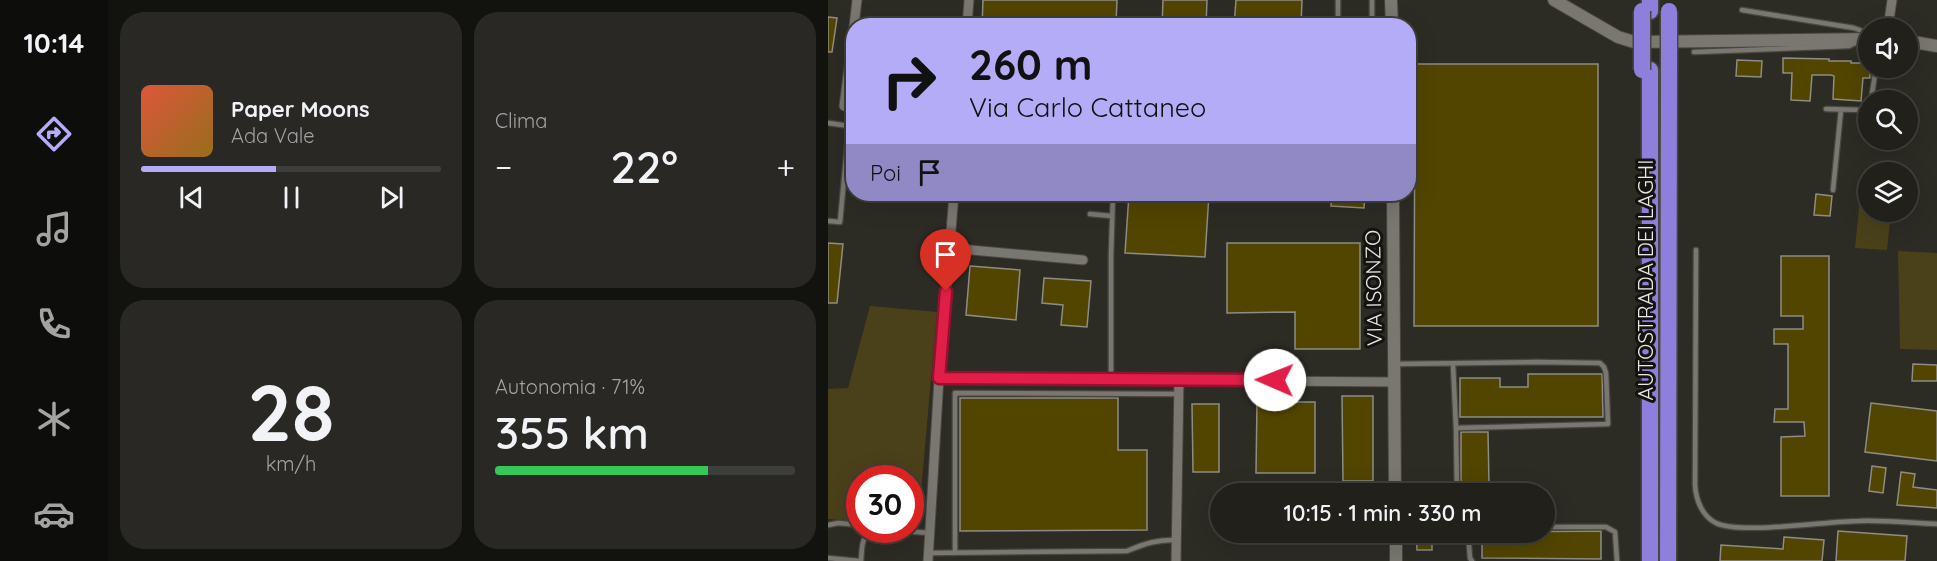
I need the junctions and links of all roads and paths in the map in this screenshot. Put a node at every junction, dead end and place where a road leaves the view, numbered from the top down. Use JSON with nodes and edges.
{"nodes":[{"id":1,"x":857,"y":0,"type":"edge"},
{"id":2,"x":969,"y":0,"type":"edge"},
{"id":3,"x":1338,"y":0,"type":"edge"},
{"id":4,"x":1372,"y":0,"type":"edge"},
{"id":5,"x":1390,"y":0,"type":"edge"},
{"id":6,"x":1399,"y":0,"type":"edge"},
{"id":7,"x":1554,"y":0,"type":"edge"},
{"id":8,"x":1892,"y":0,"type":"edge"},
{"id":9,"x":1646,"y":5,"type":"edge"},
{"id":10,"x":1669,"y":5,"type":"edge"},
{"id":11,"x":1742,"y":10,"type":"dead end"},
{"id":12,"x":855,"y":18,"type":"edge"},
{"id":13,"x":968,"y":18,"type":"edge"},
{"id":14,"x":1338,"y":18,"type":"edge"},
{"id":15,"x":1372,"y":18,"type":"edge"},
{"id":16,"x":1392,"y":18,"type":"edge"},
{"id":17,"x":1394,"y":18,"type":"edge"},
{"id":18,"x":1889,"y":18,"type":"edge"},
{"id":19,"x":1858,"y":30,"type":"edge"},
{"id":20,"x":1858,"y":39,"type":"edge"},
{"id":21,"x":1858,"y":42,"type":"edge"},
{"id":22,"x":1918,"y":43,"type":"edge"},
{"id":23,"x":1937,"y":46,"type":"edge"},
{"id":24,"x":1694,"y":52,"type":"dead end"},
{"id":25,"x":846,"y":90,"type":"edge"},
{"id":26,"x":844,"y":106,"type":"dead end"},
{"id":27,"x":1826,"y":109,"type":"dead end"},
{"id":28,"x":1841,"y":110,"type":"junction"},
{"id":29,"x":1858,"y":110,"type":"edge"},
{"id":30,"x":828,"y":123,"type":"edge"},
{"id":31,"x":846,"y":126,"type":"edge"},
{"id":32,"x":846,"y":158,"type":"edge"},
{"id":33,"x":1833,"y":190,"type":"dead end"},
{"id":34,"x":953,"y":201,"type":"edge"},
{"id":35,"x":1113,"y":201,"type":"edge"},
{"id":36,"x":1393,"y":201,"type":"edge"},
{"id":37,"x":1090,"y":214,"type":"dead end"},
{"id":38,"x":1112,"y":216,"type":"junction"},
{"id":39,"x":828,"y":221,"type":"edge"},
{"id":40,"x":949,"y":248,"type":"junction"},
{"id":41,"x":1696,"y":250,"type":"dead end"},
{"id":42,"x":1083,"y":260,"type":"dead end"},
{"id":43,"x":1394,"y":364,"type":"junction"},
{"id":44,"x":1454,"y":364,"type":"junction"},
{"id":45,"x":939,"y":378,"type":"junction"},
{"id":46,"x":1110,"y":379,"type":"junction"},
{"id":47,"x":1179,"y":379,"type":"junction"},
{"id":48,"x":1394,"y":381,"type":"junction"},
{"id":49,"x":1179,"y":394,"type":"junction"},
{"id":50,"x":1456,"y":428,"type":"junction"},
{"id":51,"x":1395,"y":483,"type":"edge"},
{"id":52,"x":1457,"y":483,"type":"edge"},
{"id":53,"x":846,"y":524,"type":"edge"},
{"id":54,"x":1937,"y":524,"type":"edge"},
{"id":55,"x":828,"y":525,"type":"edge"},
{"id":56,"x":1555,"y":527,"type":"edge"},
{"id":57,"x":924,"y":533,"type":"edge"},
{"id":58,"x":930,"y":533,"type":"junction"},
{"id":59,"x":1176,"y":540,"type":"junction"},
{"id":60,"x":862,"y":543,"type":"edge"},
{"id":61,"x":1396,"y":543,"type":"edge"},
{"id":62,"x":1469,"y":543,"type":"edge"},
{"id":63,"x":955,"y":553,"type":"junction"},
{"id":64,"x":929,"y":557,"type":"edge"},
{"id":65,"x":828,"y":558,"type":"edge"},
{"id":66,"x":860,"y":561,"type":"edge"},
{"id":67,"x":1176,"y":561,"type":"edge"},
{"id":68,"x":1396,"y":561,"type":"edge"},
{"id":69,"x":1472,"y":561,"type":"edge"},
{"id":70,"x":1617,"y":561,"type":"edge"},
{"id":71,"x":1650,"y":561,"type":"edge"},
{"id":72,"x":1668,"y":561,"type":"edge"}],
"edges":[{"from":1,"to":12,"type":"street"},
{"from":2,"to":13,"type":"street"},
{"from":3,"to":14,"type":"lane"},
{"from":4,"to":15,"type":"lane"},
{"from":5,"to":16,"type":"street"},
{"from":6,"to":17,"type":"street"},
{"from":7,"to":20,"type":"street"},
{"from":8,"to":18,"type":"street"},
{"from":9,"to":71,"type":"highway","name":"AUTOSTRADA DEI LAGHI"},
{"from":10,"to":72,"type":"highway","name":"AUTOSTRADA DEI LAGHI","bridge":true},
{"from":11,"to":19,"type":"lane"},
{"from":21,"to":24,"type":"lane"},
{"from":22,"to":23,"type":"street"},
{"from":25,"to":26,"type":"street"},
{"from":27,"to":28,"type":"lane"},
{"from":28,"to":29,"type":"lane"},
{"from":28,"to":33,"type":"lane"},
{"from":30,"to":31,"type":"lane"},
{"from":32,"to":39,"type":"lane"},
{"from":34,"to":40,"type":"street"},
{"from":35,"to":38,"type":"lane"},
{"from":36,"to":43,"type":"street","name":"VIA ISONZO"},
{"from":37,"to":38,"type":"lane"},
{"from":38,"to":46,"type":"lane"},
{"from":40,"to":42,"type":"street"},
{"from":40,"to":45,"type":"street"},
{"from":41,"to":54,"type":"lane"},
{"from":43,"to":44,"type":"lane"},
{"from":43,"to":48,"type":"street","name":"VIA ISONZO"},
{"from":44,"to":50,"type":"lane"},
{"from":44,"to":50,"type":"lane"},
{"from":45,"to":46,"type":"street"},
{"from":45,"to":58,"type":"street"},
{"from":46,"to":47,"type":"street"},
{"from":47,"to":48,"type":"street"},
{"from":47,"to":49,"type":"street"},
{"from":48,"to":51,"type":"street","name":"VIA ISONZO"},
{"from":49,"to":59,"type":"street"},
{"from":49,"to":63,"type":"lane"},
{"from":50,"to":52,"type":"lane"},
{"from":53,"to":55,"type":"lane"},
{"from":56,"to":70,"type":"lane"},
{"from":57,"to":58,"type":"lane"},
{"from":58,"to":64,"type":"street"},
{"from":59,"to":63,"type":"lane"},
{"from":59,"to":67,"type":"street"},
{"from":60,"to":66,"type":"lane"},
{"from":61,"to":68,"type":"street"},
{"from":62,"to":69,"type":"lane"},
{"from":63,"to":64,"type":"lane"},
{"from":65,"to":66,"type":"lane"}]}
